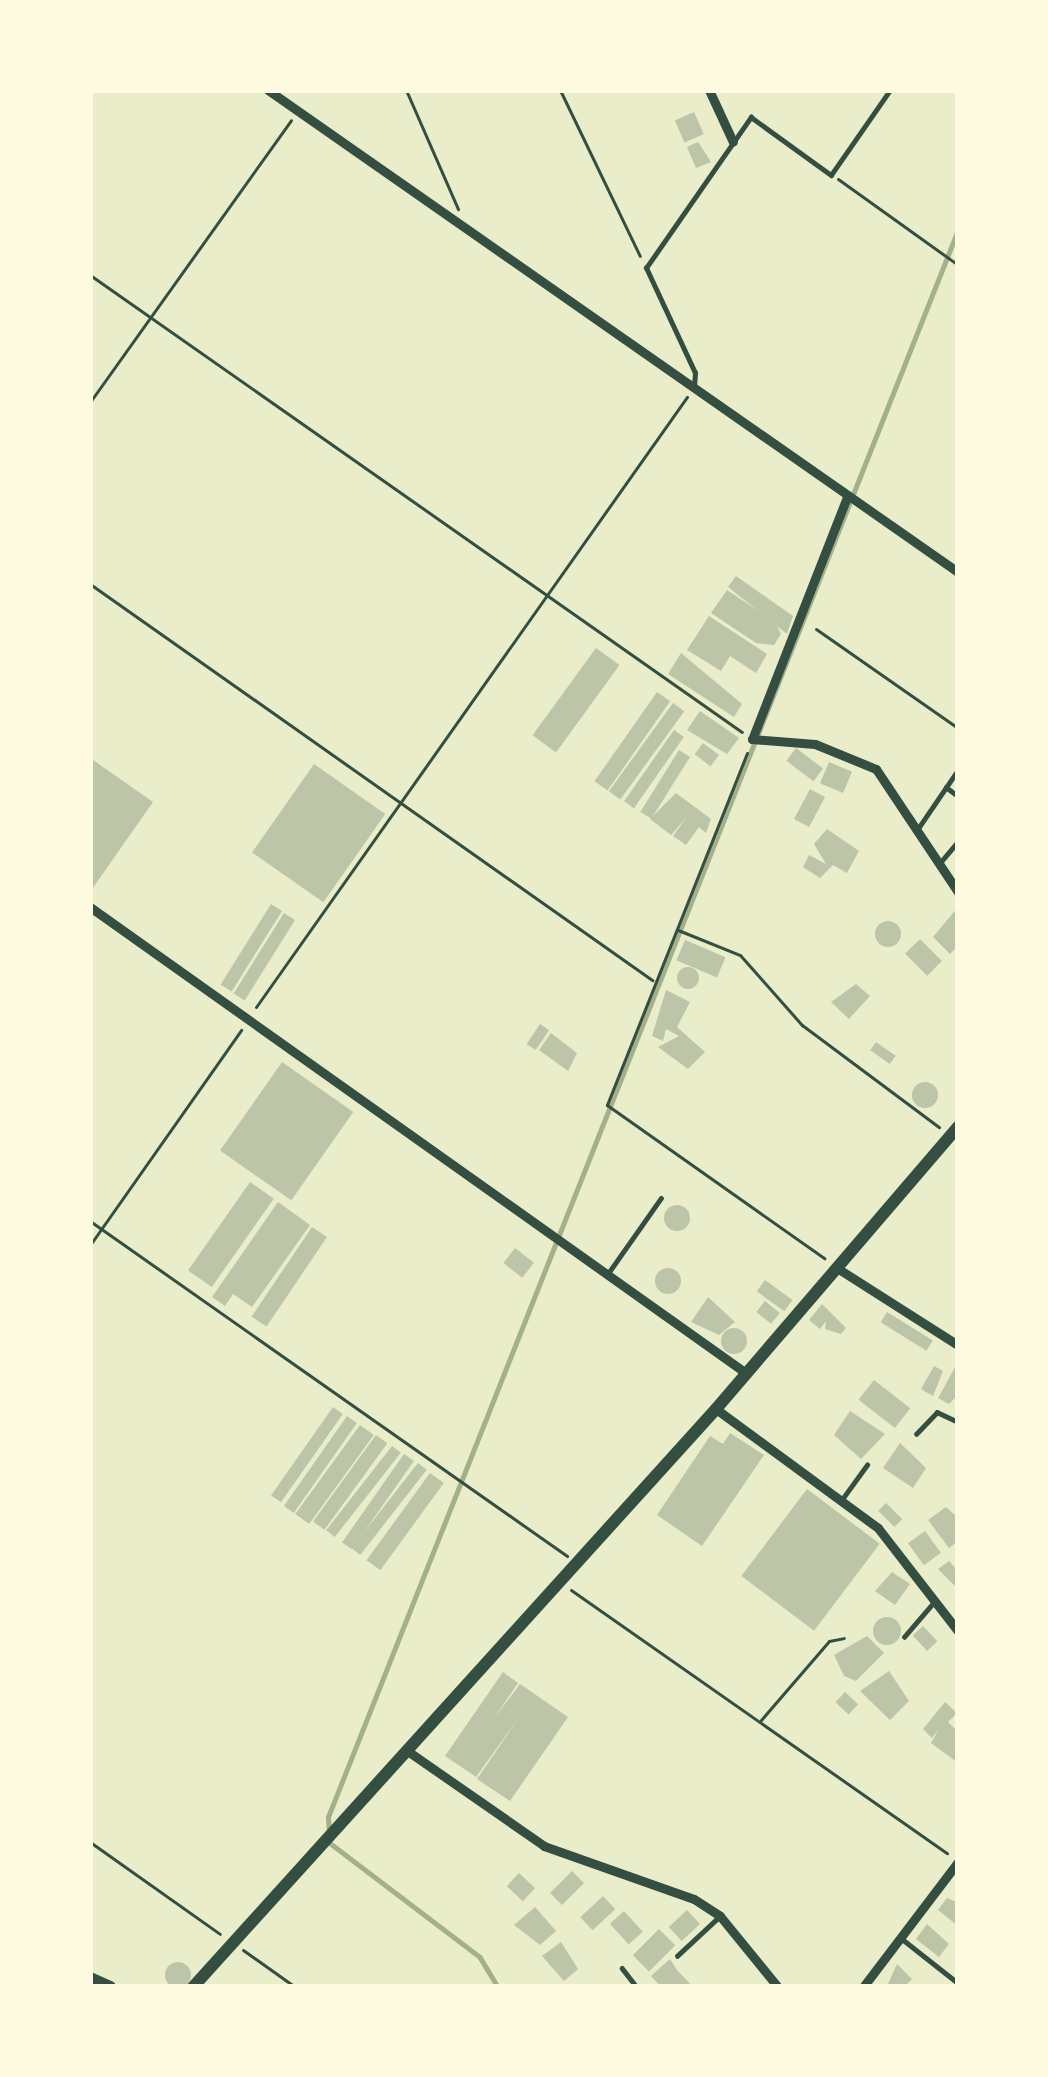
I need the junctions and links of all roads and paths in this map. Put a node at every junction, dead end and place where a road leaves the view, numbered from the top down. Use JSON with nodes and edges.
{"nodes":[{"id":1,"x":268,"y":90,"type":"edge"},
{"id":2,"x":406,"y":90,"type":"edge"},
{"id":3,"x":560,"y":90,"type":"edge"},
{"id":4,"x":709,"y":90,"type":"edge"},
{"id":5,"x":890,"y":90,"type":"edge"},
{"id":6,"x":297,"y":111,"type":"junction"},
{"id":7,"x":733,"y":142,"type":"junction"},
{"id":8,"x":831,"y":175,"type":"junction"},
{"id":9,"x":457,"y":221,"type":"junction"},
{"id":10,"x":958,"y":265,"type":"edge"},
{"id":11,"x":646,"y":268,"type":"junction"},
{"id":12,"x":90,"y":275,"type":"edge"},
{"id":13,"x":150,"y":317,"type":"junction"},
{"id":14,"x":694,"y":388,"type":"junction"},
{"id":15,"x":90,"y":403,"type":"edge"},
{"id":16,"x":847,"y":497,"type":"junction"},
{"id":17,"x":958,"y":572,"type":"edge"},
{"id":18,"x":90,"y":584,"type":"edge"},
{"id":19,"x":545,"y":596,"type":"junction"},
{"id":20,"x":816,"y":628,"type":"dead end"},
{"id":21,"x":958,"y":728,"type":"edge"},
{"id":22,"x":752,"y":739,"type":"junction"},
{"id":23,"x":958,"y":770,"type":"edge"},
{"id":24,"x":946,"y":787,"type":"junction"},
{"id":25,"x":958,"y":796,"type":"edge"},
{"id":26,"x":400,"y":803,"type":"junction"},
{"id":27,"x":916,"y":830,"type":"junction"},
{"id":28,"x":958,"y":841,"type":"edge"},
{"id":29,"x":939,"y":864,"type":"junction"},
{"id":30,"x":958,"y":892,"type":"edge"},
{"id":31,"x":90,"y":907,"type":"edge"},
{"id":32,"x":676,"y":929,"type":"junction"},
{"id":33,"x":654,"y":981,"type":"junction"},
{"id":34,"x":249,"y":1018,"type":"junction"},
{"id":35,"x":954,"y":1131,"type":"edge"},
{"id":36,"x":661,"y":1198,"type":"dead end"},
{"id":37,"x":90,"y":1221,"type":"edge"},
{"id":38,"x":101,"y":1229,"type":"junction"},
{"id":39,"x":90,"y":1244,"type":"edge"},
{"id":40,"x":837,"y":1268,"type":"junction"},
{"id":41,"x":608,"y":1273,"type":"junction"},
{"id":42,"x":958,"y":1345,"type":"edge"},
{"id":43,"x":746,"y":1373,"type":"junction"},
{"id":44,"x":716,"y":1409,"type":"junction"},
{"id":45,"x":958,"y":1422,"type":"edge"},
{"id":46,"x":916,"y":1435,"type":"dead end"},
{"id":47,"x":867,"y":1465,"type":"dead end"},
{"id":48,"x":843,"y":1498,"type":"junction"},
{"id":49,"x":578,"y":1564,"type":"junction"},
{"id":50,"x":561,"y":1582,"type":"junction"},
{"id":51,"x":934,"y":1602,"type":"junction"},
{"id":52,"x":958,"y":1631,"type":"edge"},
{"id":53,"x":904,"y":1637,"type":"dead end"},
{"id":54,"x":844,"y":1638,"type":"dead end"},
{"id":55,"x":760,"y":1721,"type":"junction"},
{"id":56,"x":409,"y":1752,"type":"junction"},
{"id":57,"x":90,"y":1842,"type":"edge"},
{"id":58,"x":958,"y":1861,"type":"edge"},
{"id":59,"x":720,"y":1916,"type":"junction"},
{"id":60,"x":899,"y":1937,"type":"junction"},
{"id":61,"x":232,"y":1943,"type":"junction"},
{"id":62,"x":677,"y":1956,"type":"dead end"},
{"id":63,"x":622,"y":1968,"type":"dead end"},
{"id":64,"x":871,"y":1976,"type":"junction"},
{"id":65,"x":90,"y":1978,"type":"edge"},
{"id":66,"x":958,"y":1983,"type":"edge"},
{"id":67,"x":110,"y":1987,"type":"edge"},
{"id":68,"x":193,"y":1987,"type":"edge"},
{"id":69,"x":295,"y":1987,"type":"edge"},
{"id":70,"x":638,"y":1987,"type":"edge"},
{"id":71,"x":778,"y":1987,"type":"edge"},
{"id":72,"x":863,"y":1987,"type":"edge"},
{"id":73,"x":881,"y":1987,"type":"edge"}],
"edges":[{"from":1,"to":6,"type":"street"},
{"from":2,"to":9,"type":"path"},
{"from":3,"to":11,"type":"path"},
{"from":4,"to":7,"type":"street"},
{"from":5,"to":8,"type":"lane"},
{"from":6,"to":9,"type":"street"},
{"from":6,"to":13,"type":"path"},
{"from":7,"to":8,"type":"lane"},
{"from":7,"to":11,"type":"lane"},
{"from":8,"to":10,"type":"path"},
{"from":9,"to":14,"type":"street"},
{"from":11,"to":14,"type":"lane"},
{"from":12,"to":13,"type":"path"},
{"from":13,"to":15,"type":"path"},
{"from":13,"to":19,"type":"path"},
{"from":14,"to":16,"type":"street"},
{"from":14,"to":19,"type":"path"},
{"from":16,"to":17,"type":"street"},
{"from":16,"to":22,"type":"street"},
{"from":18,"to":26,"type":"path"},
{"from":19,"to":22,"type":"path"},
{"from":19,"to":26,"type":"path"},
{"from":20,"to":21,"type":"path"},
{"from":22,"to":27,"type":"street"},
{"from":22,"to":32,"type":"path"},
{"from":23,"to":24,"type":"lane"},
{"from":24,"to":25,"type":"lane"},
{"from":24,"to":27,"type":"lane"},
{"from":26,"to":33,"type":"path"},
{"from":26,"to":34,"type":"path"},
{"from":27,"to":29,"type":"street"},
{"from":28,"to":29,"type":"lane"},
{"from":29,"to":30,"type":"street"},
{"from":31,"to":34,"type":"street"},
{"from":32,"to":33,"type":"path"},
{"from":32,"to":35,"type":"path"},
{"from":33,"to":40,"type":"path"},
{"from":34,"to":38,"type":"path"},
{"from":34,"to":41,"type":"street"},
{"from":35,"to":40,"type":"street"},
{"from":36,"to":41,"type":"lane"},
{"from":37,"to":38,"type":"path"},
{"from":38,"to":39,"type":"path"},
{"from":38,"to":49,"type":"path"},
{"from":40,"to":42,"type":"street"},
{"from":40,"to":43,"type":"street"},
{"from":41,"to":43,"type":"street"},
{"from":43,"to":44,"type":"street"},
{"from":44,"to":48,"type":"street"},
{"from":44,"to":49,"type":"street"},
{"from":45,"to":46,"type":"lane"},
{"from":47,"to":48,"type":"lane"},
{"from":48,"to":51,"type":"street"},
{"from":49,"to":50,"type":"street"},
{"from":50,"to":55,"type":"path"},
{"from":50,"to":56,"type":"street"},
{"from":51,"to":52,"type":"street"},
{"from":51,"to":53,"type":"lane"},
{"from":54,"to":55,"type":"path"},
{"from":55,"to":58,"type":"path"},
{"from":56,"to":59,"type":"street"},
{"from":56,"to":61,"type":"street"},
{"from":57,"to":61,"type":"path"},
{"from":58,"to":60,"type":"street"},
{"from":59,"to":62,"type":"lane"},
{"from":59,"to":71,"type":"street"},
{"from":60,"to":64,"type":"street"},
{"from":60,"to":66,"type":"lane"},
{"from":61,"to":68,"type":"street"},
{"from":61,"to":69,"type":"path"},
{"from":63,"to":70,"type":"lane"},
{"from":64,"to":72,"type":"street"},
{"from":64,"to":73,"type":"lane"},
{"from":65,"to":67,"type":"street"}]}
